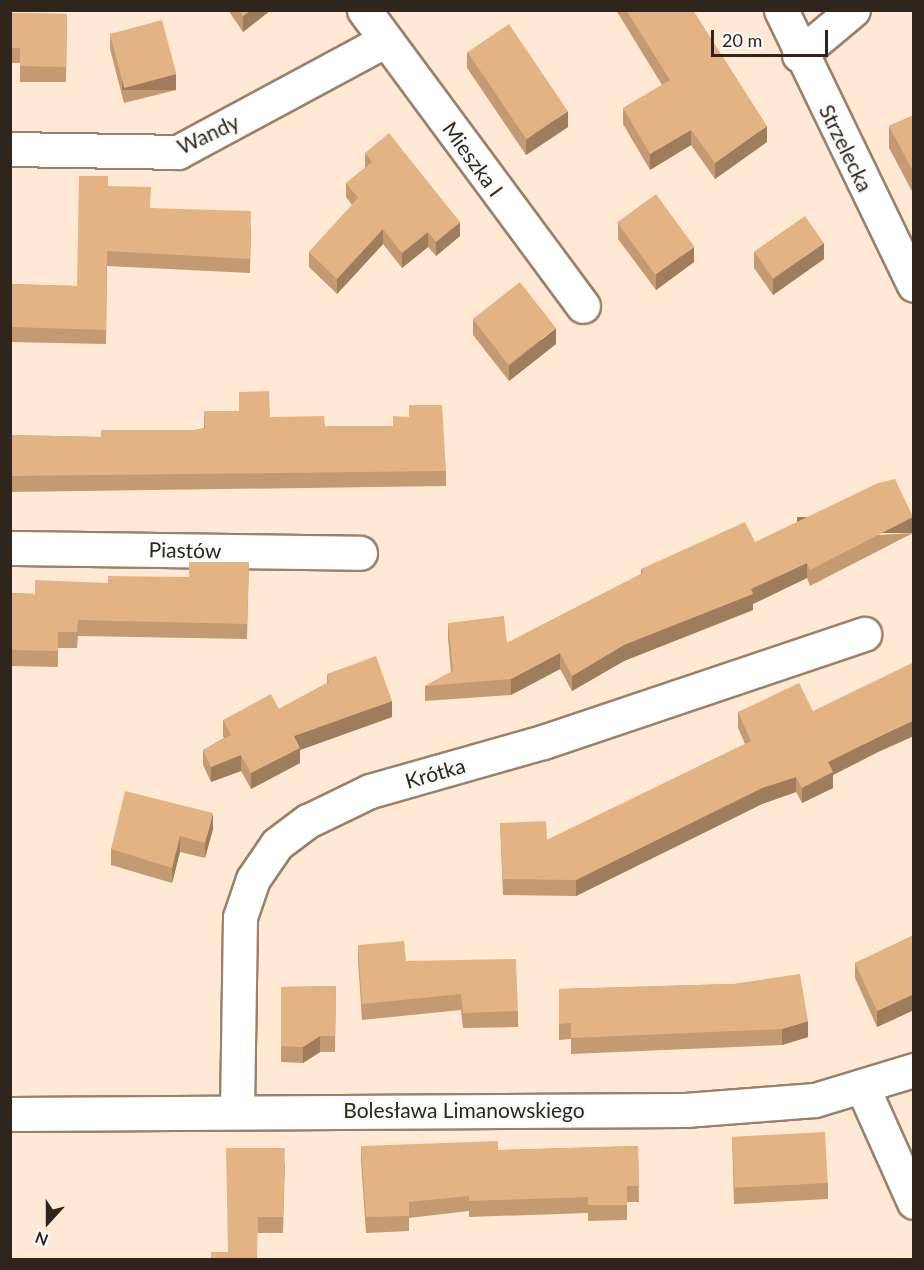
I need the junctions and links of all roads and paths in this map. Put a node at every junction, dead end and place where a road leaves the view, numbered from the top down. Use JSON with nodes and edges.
{"nodes":[{"id":1,"x":364,"y":10,"type":"edge"},
{"id":2,"x":781,"y":10,"type":"edge"},
{"id":3,"x":853,"y":10,"type":"edge"},
{"id":4,"x":386,"y":40,"type":"junction"},
{"id":5,"x":799,"y":55,"type":"junction"},
{"id":6,"x":10,"y":149,"type":"edge"},
{"id":7,"x":914,"y":285,"type":"edge"},
{"id":8,"x":583,"y":306,"type":"dead end"},
{"id":9,"x":10,"y":548,"type":"edge"},
{"id":10,"x":360,"y":553,"type":"dead end"},
{"id":11,"x":864,"y":634,"type":"dead end"},
{"id":12,"x":914,"y":1070,"type":"edge"},
{"id":13,"x":862,"y":1086,"type":"junction"},
{"id":14,"x":237,"y":1110,"type":"junction"},
{"id":15,"x":10,"y":1114,"type":"edge"},
{"id":16,"x":914,"y":1202,"type":"edge"}],
"edges":[{"from":1,"to":4,"type":"street","name":"Mieszka I"},
{"from":2,"to":5,"type":"street","name":"Strzelecka"},
{"from":3,"to":5,"type":"street"},
{"from":4,"to":6,"type":"street","name":"Wandy"},
{"from":4,"to":8,"type":"street","name":"Mieszka I"},
{"from":5,"to":7,"type":"street","name":"Strzelecka"},
{"from":9,"to":10,"type":"street","name":"Piastów"},
{"from":11,"to":14,"type":"street","name":"Krótka"},
{"from":12,"to":13,"type":"street","name":"Bolesława Limanowskiego"},
{"from":13,"to":14,"type":"street","name":"Bolesława Limanowskiego"},
{"from":13,"to":16,"type":"street"},
{"from":14,"to":15,"type":"street","name":"Bolesława Limanowskiego"}]}
